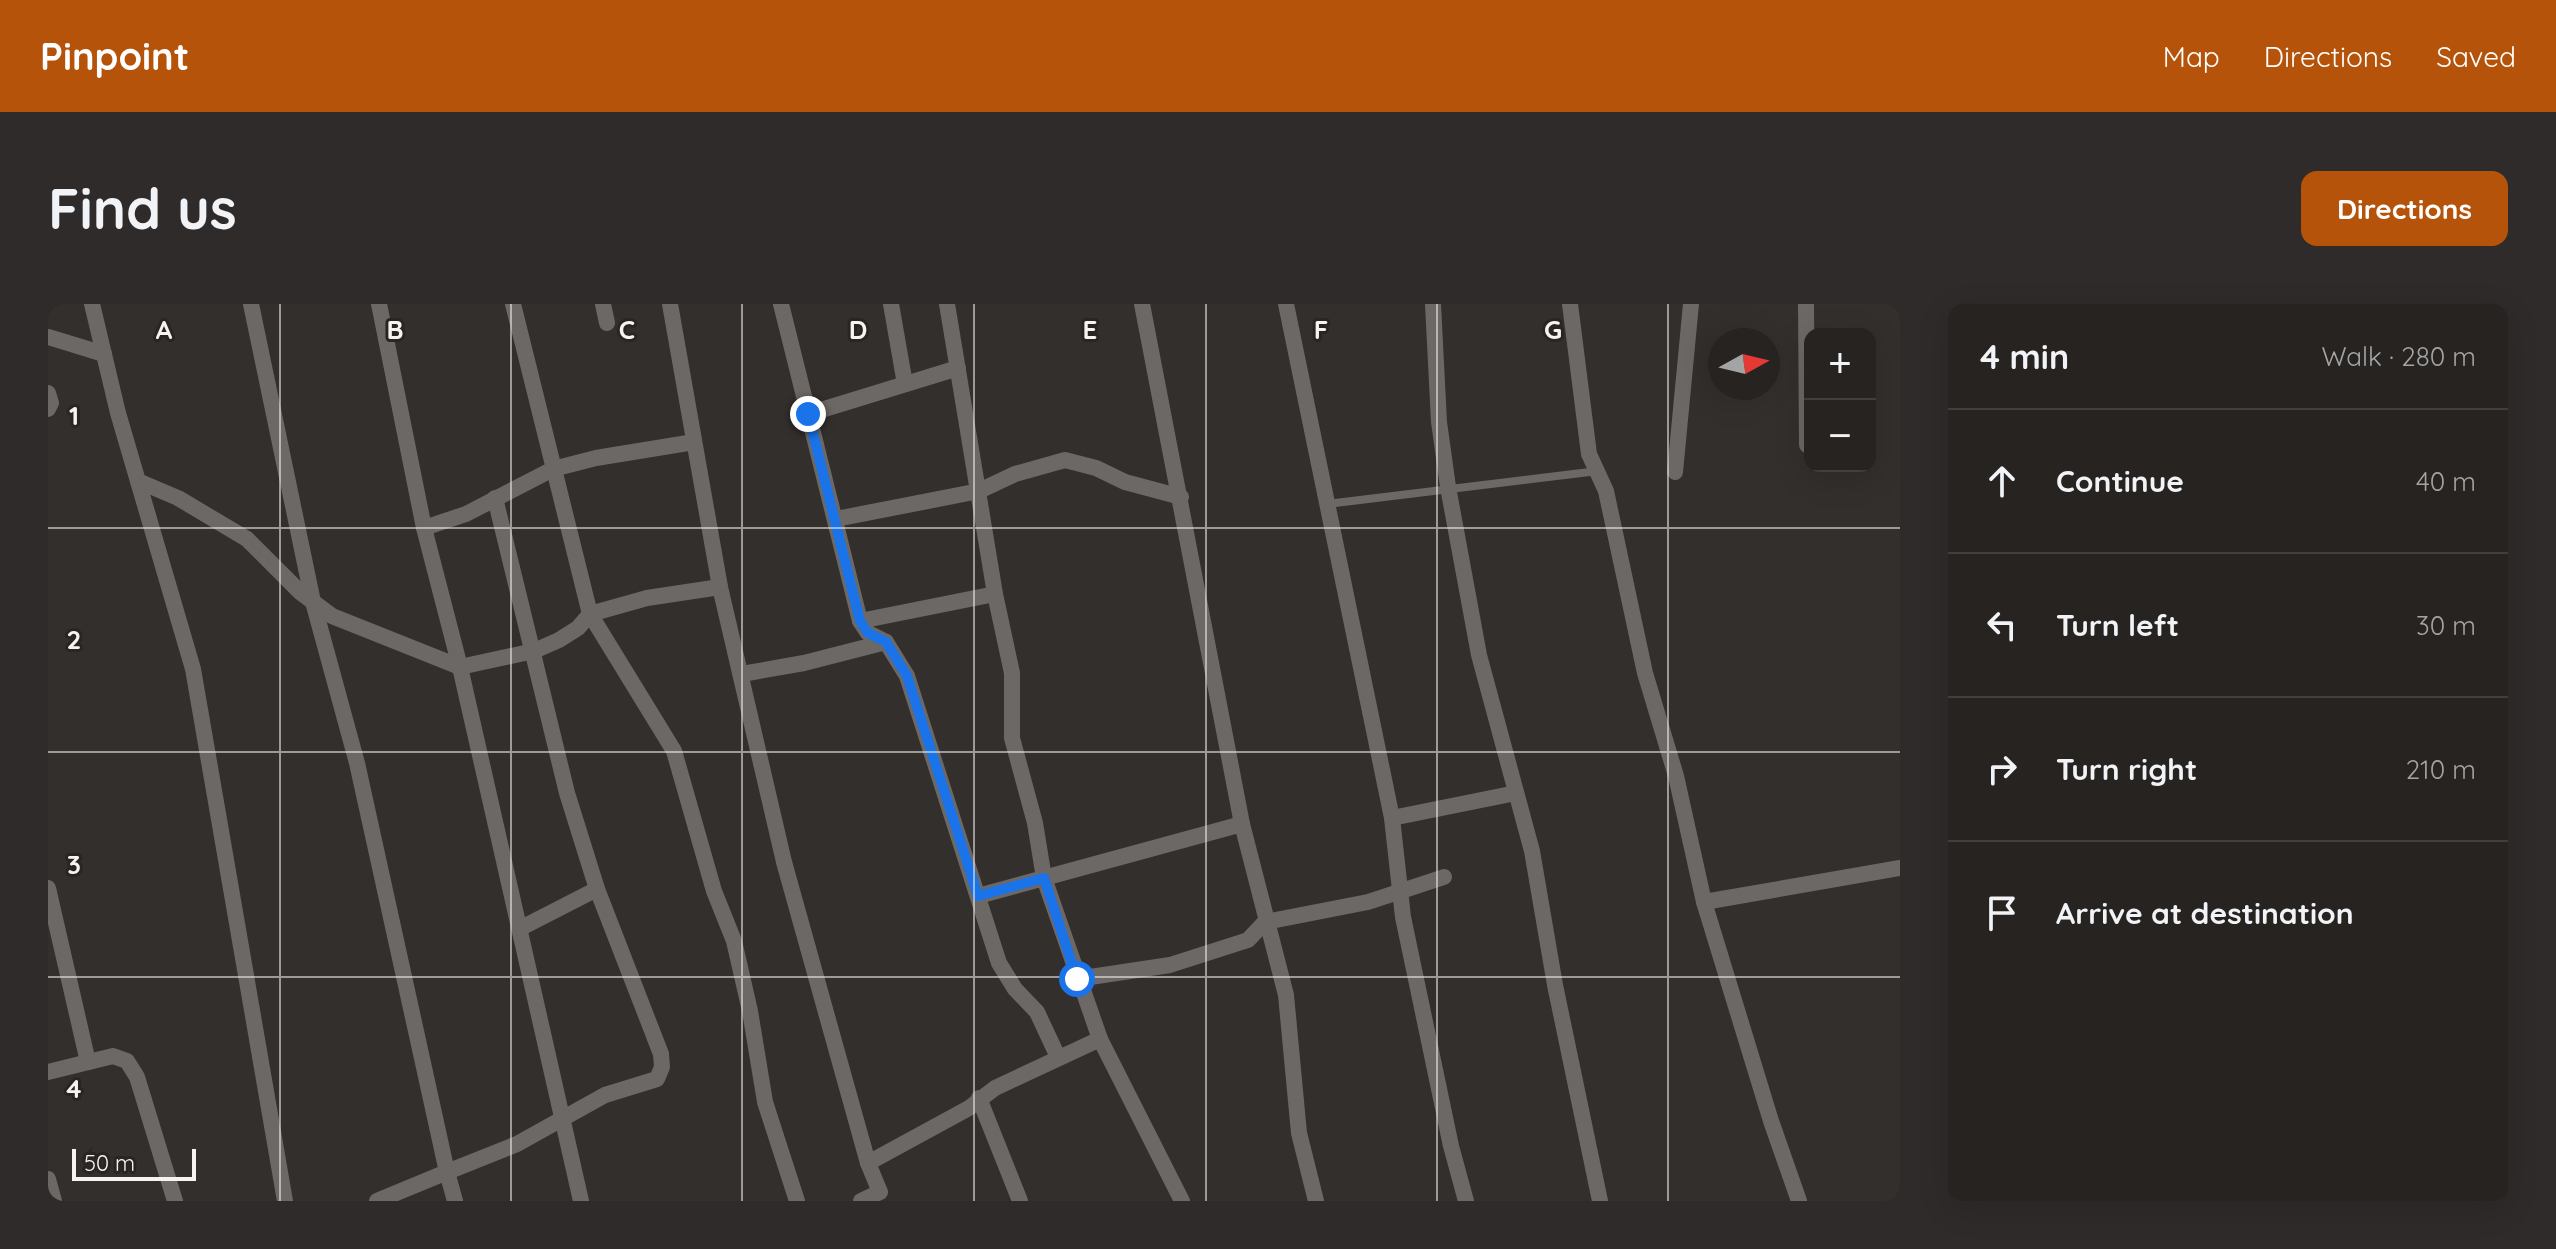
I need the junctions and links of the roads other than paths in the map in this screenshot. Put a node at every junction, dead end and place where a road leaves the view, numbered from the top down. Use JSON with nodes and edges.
{"nodes":[{"id":1,"x":92,"y":304,"type":"edge"},
{"id":2,"x":251,"y":304,"type":"edge"},
{"id":3,"x":379,"y":304,"type":"edge"},
{"id":4,"x":513,"y":304,"type":"edge"},
{"id":5,"x":603,"y":304,"type":"edge"},
{"id":6,"x":670,"y":304,"type":"edge"},
{"id":7,"x":781,"y":304,"type":"edge"},
{"id":8,"x":891,"y":304,"type":"edge"},
{"id":9,"x":947,"y":304,"type":"edge"},
{"id":10,"x":1142,"y":304,"type":"edge"},
{"id":11,"x":1286,"y":304,"type":"edge"},
{"id":12,"x":1433,"y":304,"type":"edge"},
{"id":13,"x":1570,"y":304,"type":"edge"},
{"id":14,"x":1691,"y":304,"type":"edge"},
{"id":15,"x":1806,"y":304,"type":"edge"},
{"id":16,"x":607,"y":323,"type":"dead end"},
{"id":17,"x":48,"y":337,"type":"edge"},
{"id":18,"x":104,"y":354,"type":"junction"},
{"id":19,"x":958,"y":368,"type":"junction"},
{"id":20,"x":905,"y":384,"type":"junction"},
{"id":21,"x":48,"y":393,"type":"edge"},
{"id":22,"x":1807,"y":400,"type":"edge"},
{"id":23,"x":48,"y":409,"type":"edge"},
{"id":24,"x":808,"y":414,"type":"junction"},
{"id":25,"x":694,"y":442,"type":"junction"},
{"id":26,"x":553,"y":469,"type":"junction"},
{"id":27,"x":1598,"y":471,"type":"junction"},
{"id":28,"x":1675,"y":472,"type":"dead end"},
{"id":29,"x":138,"y":481,"type":"junction"},
{"id":30,"x":1448,"y":487,"type":"junction"},
{"id":31,"x":979,"y":491,"type":"junction"},
{"id":32,"x":1181,"y":497,"type":"junction"},
{"id":33,"x":495,"y":498,"type":"junction"},
{"id":34,"x":1327,"y":504,"type":"junction"},
{"id":35,"x":836,"y":519,"type":"junction"},
{"id":36,"x":424,"y":528,"type":"junction"},
{"id":37,"x":720,"y":587,"type":"junction"},
{"id":38,"x":995,"y":594,"type":"junction"},
{"id":39,"x":313,"y":602,"type":"junction"},
{"id":40,"x":590,"y":614,"type":"junction"},
{"id":41,"x":860,"y":621,"type":"junction"},
{"id":42,"x":886,"y":642,"type":"junction"},
{"id":43,"x":534,"y":651,"type":"junction"},
{"id":44,"x":460,"y":667,"type":"junction"},
{"id":45,"x":742,"y":674,"type":"junction"},
{"id":46,"x":1516,"y":793,"type":"junction"},
{"id":47,"x":1392,"y":818,"type":"junction"},
{"id":48,"x":1242,"y":824,"type":"junction"},
{"id":49,"x":1900,"y":868,"type":"edge"},
{"id":50,"x":1444,"y":877,"type":"dead end"},
{"id":51,"x":1044,"y":878,"type":"junction"},
{"id":52,"x":48,"y":888,"type":"edge"},
{"id":53,"x":597,"y":889,"type":"junction"},
{"id":54,"x":1399,"y":893,"type":"junction"},
{"id":55,"x":978,"y":896,"type":"junction"},
{"id":56,"x":1704,"y":902,"type":"junction"},
{"id":57,"x":1265,"y":922,"type":"junction"},
{"id":58,"x":521,"y":928,"type":"junction"},
{"id":59,"x":1077,"y":979,"type":"junction"},
{"id":60,"x":1100,"y":1039,"type":"junction"},
{"id":61,"x":1058,"y":1057,"type":"junction"},
{"id":62,"x":88,"y":1062,"type":"junction"},
{"id":63,"x":48,"y":1072,"type":"edge"},
{"id":64,"x":979,"y":1098,"type":"junction"},
{"id":65,"x":563,"y":1119,"type":"junction"},
{"id":66,"x":868,"y":1163,"type":"junction"},
{"id":67,"x":447,"y":1172,"type":"junction"},
{"id":68,"x":48,"y":1179,"type":"edge"},
{"id":69,"x":54,"y":1201,"type":"edge"},
{"id":70,"x":175,"y":1201,"type":"edge"},
{"id":71,"x":285,"y":1201,"type":"edge"},
{"id":72,"x":377,"y":1201,"type":"edge"},
{"id":73,"x":455,"y":1201,"type":"edge"},
{"id":74,"x":581,"y":1201,"type":"edge"},
{"id":75,"x":797,"y":1201,"type":"edge"},
{"id":76,"x":861,"y":1201,"type":"edge"},
{"id":77,"x":1020,"y":1201,"type":"edge"},
{"id":78,"x":1182,"y":1201,"type":"edge"},
{"id":79,"x":1316,"y":1201,"type":"edge"},
{"id":80,"x":1466,"y":1201,"type":"edge"},
{"id":81,"x":1600,"y":1201,"type":"edge"},
{"id":82,"x":1799,"y":1201,"type":"edge"}],
"edges":[{"from":1,"to":18,"type":"street"},
{"from":2,"to":39,"type":"street"},
{"from":3,"to":36,"type":"street"},
{"from":4,"to":26,"type":"street"},
{"from":5,"to":16,"type":"street"},
{"from":6,"to":25,"type":"street"},
{"from":7,"to":24,"type":"street"},
{"from":8,"to":20,"type":"street"},
{"from":9,"to":19,"type":"street"},
{"from":10,"to":32,"type":"street"},
{"from":11,"to":34,"type":"street"},
{"from":12,"to":30,"type":"street"},
{"from":13,"to":27,"type":"street"},
{"from":14,"to":28,"type":"street"},
{"from":15,"to":22,"type":"street"},
{"from":17,"to":18,"type":"street"},
{"from":18,"to":29,"type":"street"},
{"from":19,"to":20,"type":"street"},
{"from":19,"to":31,"type":"street"},
{"from":20,"to":24,"type":"street"},
{"from":21,"to":23,"type":"street"},
{"from":24,"to":35,"type":"street"},
{"from":25,"to":26,"type":"street"},
{"from":25,"to":37,"type":"street"},
{"from":26,"to":33,"type":"street"},
{"from":26,"to":40,"type":"street"},
{"from":27,"to":30,"type":"lane"},
{"from":27,"to":56,"type":"street"},
{"from":29,"to":39,"type":"street"},
{"from":29,"to":71,"type":"street"},
{"from":30,"to":34,"type":"lane"},
{"from":30,"to":46,"type":"street"},
{"from":31,"to":32,"type":"street"},
{"from":31,"to":35,"type":"street"},
{"from":31,"to":38,"type":"street"},
{"from":32,"to":48,"type":"street"},
{"from":33,"to":36,"type":"street"},
{"from":33,"to":43,"type":"street"},
{"from":34,"to":47,"type":"street"},
{"from":35,"to":41,"type":"street"},
{"from":36,"to":44,"type":"street"},
{"from":37,"to":40,"type":"street"},
{"from":37,"to":45,"type":"street"},
{"from":38,"to":41,"type":"street"},
{"from":38,"to":51,"type":"street"},
{"from":39,"to":44,"type":"street"},
{"from":39,"to":67,"type":"street"},
{"from":40,"to":43,"type":"street"},
{"from":40,"to":75,"type":"street"},
{"from":41,"to":42,"type":"street"},
{"from":42,"to":45,"type":"street"},
{"from":42,"to":55,"type":"street"},
{"from":43,"to":44,"type":"street"},
{"from":43,"to":53,"type":"street"},
{"from":44,"to":58,"type":"street"},
{"from":45,"to":66,"type":"street"},
{"from":46,"to":47,"type":"street"},
{"from":46,"to":81,"type":"street"},
{"from":47,"to":54,"type":"street"},
{"from":48,"to":51,"type":"street"},
{"from":48,"to":57,"type":"street"},
{"from":49,"to":56,"type":"street"},
{"from":50,"to":54,"type":"street"},
{"from":51,"to":55,"type":"street"},
{"from":51,"to":59,"type":"street"},
{"from":52,"to":62,"type":"street"},
{"from":53,"to":58,"type":"street"},
{"from":53,"to":65,"type":"street"},
{"from":54,"to":57,"type":"street"},
{"from":54,"to":80,"type":"street"},
{"from":55,"to":61,"type":"street"},
{"from":56,"to":82,"type":"street"},
{"from":57,"to":59,"type":"street"},
{"from":57,"to":79,"type":"street"},
{"from":58,"to":65,"type":"street"},
{"from":59,"to":60,"type":"street"},
{"from":60,"to":61,"type":"street"},
{"from":60,"to":78,"type":"street"},
{"from":61,"to":64,"type":"street"},
{"from":62,"to":63,"type":"street"},
{"from":62,"to":70,"type":"street"},
{"from":64,"to":66,"type":"street"},
{"from":64,"to":77,"type":"street"},
{"from":65,"to":67,"type":"street"},
{"from":65,"to":74,"type":"street"},
{"from":66,"to":76,"type":"street"},
{"from":67,"to":72,"type":"street"},
{"from":67,"to":73,"type":"street"},
{"from":68,"to":69,"type":"street"}]}
